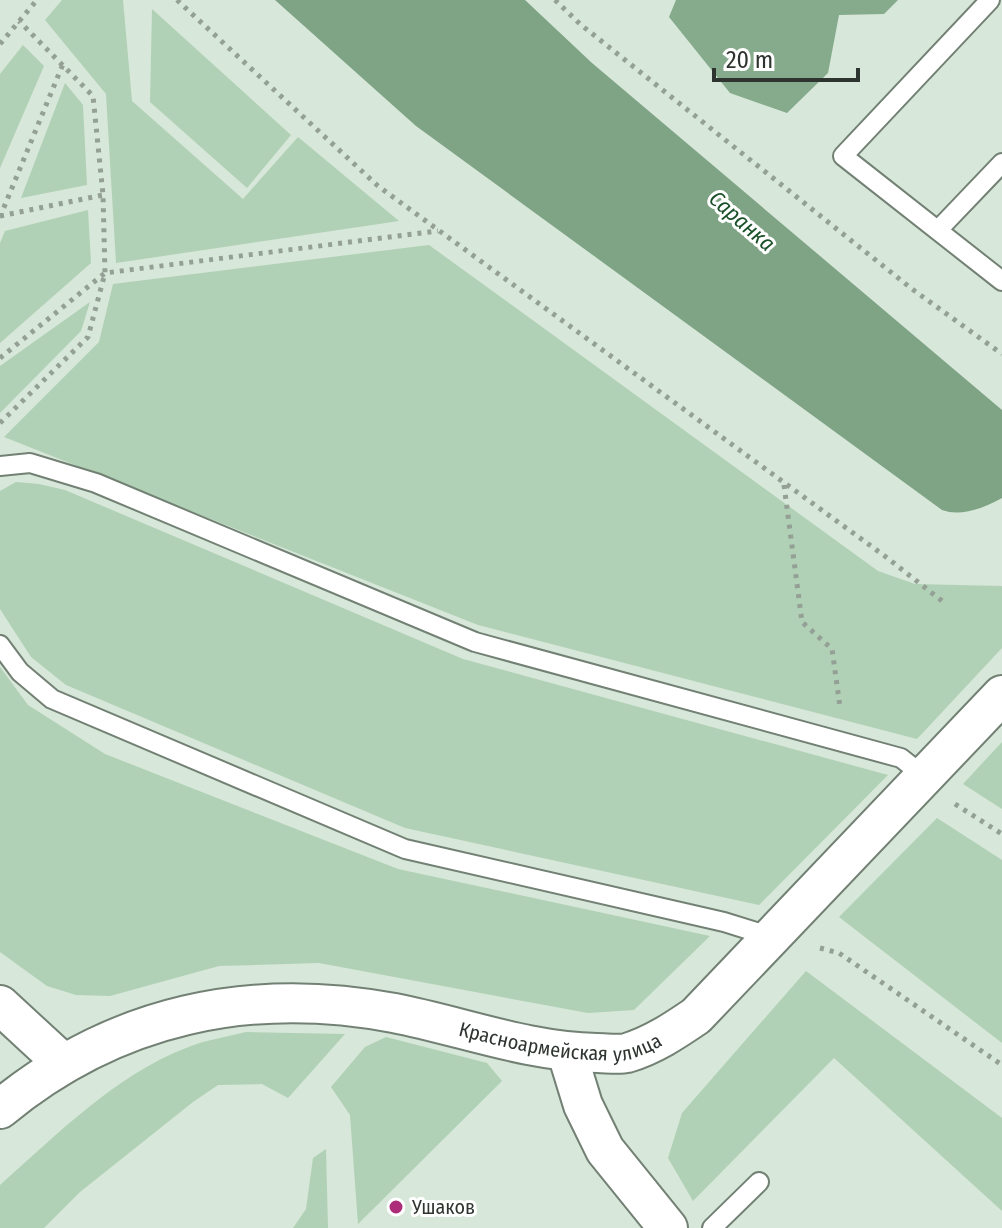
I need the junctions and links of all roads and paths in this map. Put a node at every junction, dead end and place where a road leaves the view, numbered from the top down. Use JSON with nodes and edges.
{"nodes":[{"id":1,"x":37,"y":0,"type":"edge"},
{"id":2,"x":177,"y":0,"type":"edge"},
{"id":3,"x":555,"y":0,"type":"edge"},
{"id":4,"x":990,"y":0,"type":"edge"},
{"id":5,"x":19,"y":21,"type":"junction"},
{"id":6,"x":0,"y":44,"type":"edge"},
{"id":7,"x":63,"y":64,"type":"junction"},
{"id":8,"x":1002,"y":163,"type":"edge"},
{"id":9,"x":103,"y":195,"type":"junction"},
{"id":10,"x":0,"y":216,"type":"edge"},
{"id":11,"x":938,"y":230,"type":"junction"},
{"id":12,"x":439,"y":231,"type":"junction"},
{"id":13,"x":105,"y":273,"type":"junction"},
{"id":14,"x":1002,"y":281,"type":"edge"},
{"id":15,"x":1002,"y":354,"type":"edge"},
{"id":16,"x":0,"y":358,"type":"edge"},
{"id":17,"x":0,"y":423,"type":"edge"},
{"id":18,"x":0,"y":466,"type":"edge"},
{"id":19,"x":784,"y":484,"type":"junction"},
{"id":20,"x":946,"y":604,"type":"dead end"},
{"id":21,"x":0,"y":645,"type":"edge"},
{"id":22,"x":1002,"y":695,"type":"edge"},
{"id":23,"x":845,"y":743,"type":"junction"},
{"id":24,"x":925,"y":777,"type":"junction"},
{"id":25,"x":1002,"y":834,"type":"edge"},
{"id":26,"x":772,"y":937,"type":"junction"},
{"id":27,"x":0,"y":1005,"type":"edge"},
{"id":28,"x":567,"y":1053,"type":"junction"},
{"id":29,"x":64,"y":1064,"type":"junction"},
{"id":30,"x":1002,"y":1065,"type":"edge"},
{"id":31,"x":0,"y":1109,"type":"edge"},
{"id":32,"x":759,"y":1182,"type":"dead end"},
{"id":33,"x":668,"y":1228,"type":"edge"},
{"id":34,"x":712,"y":1228,"type":"edge"}],
"edges":[{"from":1,"to":5,"type":"path"},
{"from":2,"to":12,"type":"path"},
{"from":3,"to":15,"type":"path"},
{"from":4,"to":11,"type":"lane"},
{"from":5,"to":6,"type":"path"},
{"from":5,"to":7,"type":"path"},
{"from":7,"to":9,"type":"path"},
{"from":7,"to":10,"type":"path"},
{"from":8,"to":11,"type":"lane"},
{"from":9,"to":10,"type":"path"},
{"from":9,"to":13,"type":"path"},
{"from":11,"to":14,"type":"lane"},
{"from":12,"to":13,"type":"path"},
{"from":12,"to":19,"type":"path"},
{"from":13,"to":16,"type":"path"},
{"from":13,"to":17,"type":"path"},
{"from":18,"to":23,"type":"lane"},
{"from":19,"to":20,"type":"path"},
{"from":19,"to":23,"type":"path"},
{"from":21,"to":26,"type":"lane"},
{"from":22,"to":24,"type":"street","name":"Красноармейская улица"},
{"from":23,"to":24,"type":"lane"},
{"from":24,"to":25,"type":"path"},
{"from":24,"to":26,"type":"street","name":"Красноармейская улица"},
{"from":26,"to":28,"type":"street","name":"Красноармейская улица"},
{"from":26,"to":30,"type":"path"},
{"from":27,"to":29,"type":"street"},
{"from":28,"to":29,"type":"street","name":"Красноармейская улица"},
{"from":28,"to":33,"type":"street"},
{"from":29,"to":31,"type":"street","name":"Красноармейская улица"},
{"from":32,"to":34,"type":"lane"}]}
